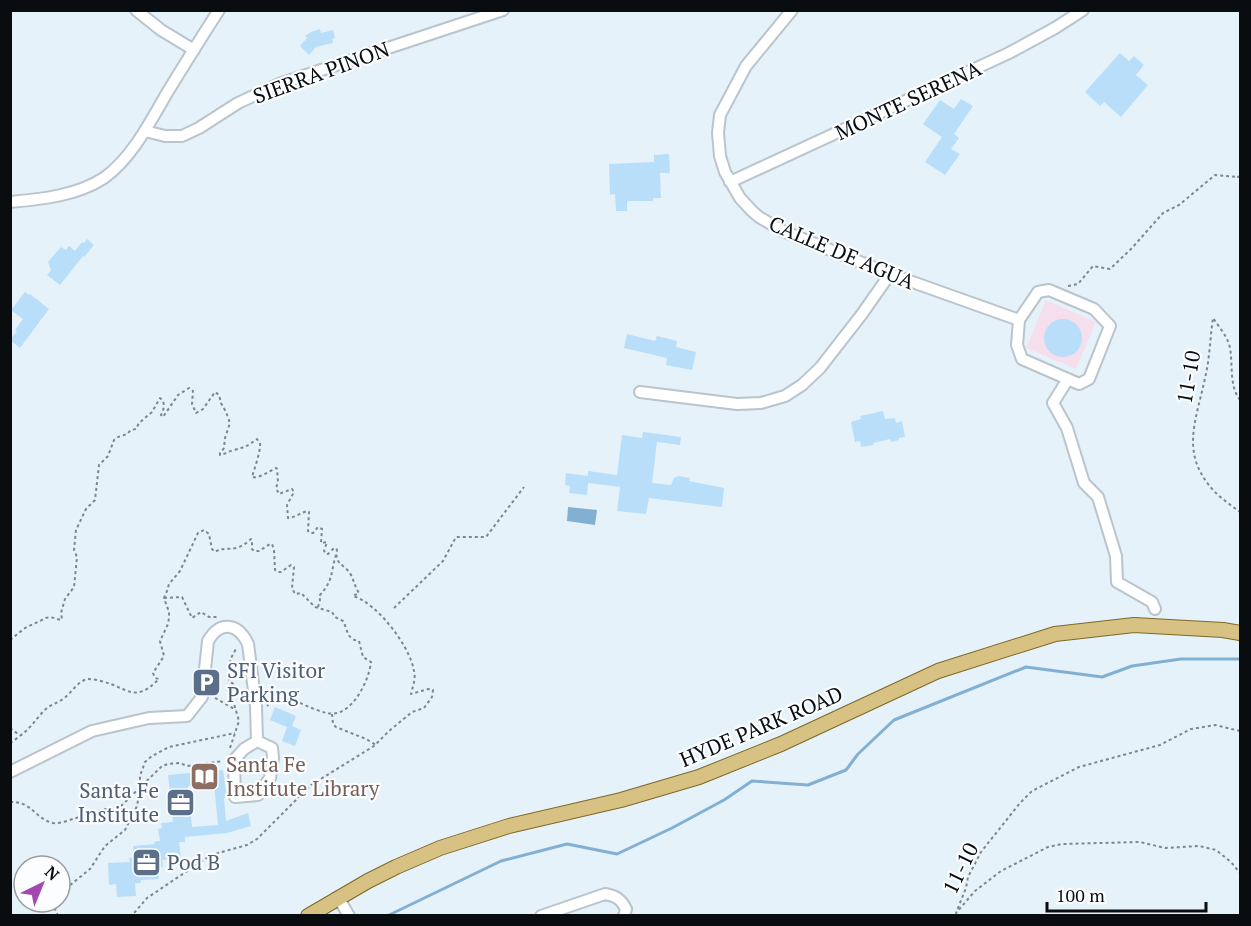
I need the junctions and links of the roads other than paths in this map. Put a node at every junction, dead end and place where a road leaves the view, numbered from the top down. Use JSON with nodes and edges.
{"nodes":[{"id":1,"x":136,"y":10,"type":"edge"},
{"id":2,"x":219,"y":10,"type":"edge"},
{"id":3,"x":503,"y":10,"type":"edge"},
{"id":4,"x":792,"y":10,"type":"edge"},
{"id":5,"x":1083,"y":10,"type":"edge"},
{"id":6,"x":194,"y":50,"type":"junction"},
{"id":7,"x":145,"y":131,"type":"junction"},
{"id":8,"x":730,"y":182,"type":"junction"},
{"id":9,"x":10,"y":202,"type":"edge"},
{"id":10,"x":890,"y":274,"type":"junction"},
{"id":11,"x":1019,"y":320,"type":"junction"},
{"id":12,"x":1068,"y":379,"type":"junction"},
{"id":13,"x":640,"y":392,"type":"dead end"},
{"id":14,"x":1155,"y":609,"type":"dead end"},
{"id":15,"x":1240,"y":633,"type":"edge"},
{"id":16,"x":257,"y":741,"type":"junction"},
{"id":17,"x":10,"y":772,"type":"edge"},
{"id":18,"x":338,"y":897,"type":"junction"},
{"id":19,"x":308,"y":915,"type":"edge"},
{"id":20,"x":348,"y":915,"type":"edge"},
{"id":21,"x":541,"y":915,"type":"edge"},
{"id":22,"x":624,"y":915,"type":"edge"}],
"edges":[{"from":1,"to":6,"type":"street"},
{"from":2,"to":6,"type":"street"},
{"from":3,"to":7,"type":"street","name":"SIERRA PINON"},
{"from":4,"to":8,"type":"street","name":"CALLE DE AGUA"},
{"from":5,"to":8,"type":"street","name":"MONTE SERENA"},
{"from":6,"to":7,"type":"street"},
{"from":7,"to":9,"type":"street"},
{"from":8,"to":10,"type":"street","name":"CALLE DE AGUA"},
{"from":10,"to":11,"type":"street","name":"CALLE DE AGUA"},
{"from":10,"to":13,"type":"street"},
{"from":11,"to":12,"type":"street"},
{"from":11,"to":12,"type":"street"},
{"from":12,"to":14,"type":"street"},
{"from":15,"to":18,"type":"main road","name":"HYDE PARK ROAD"},
{"from":16,"to":16,"type":"street"},
{"from":16,"to":17,"type":"street"},
{"from":18,"to":19,"type":"main road","name":"HYDE PARK ROAD"},
{"from":18,"to":20,"type":"street"},
{"from":21,"to":22,"type":"street"}]}
